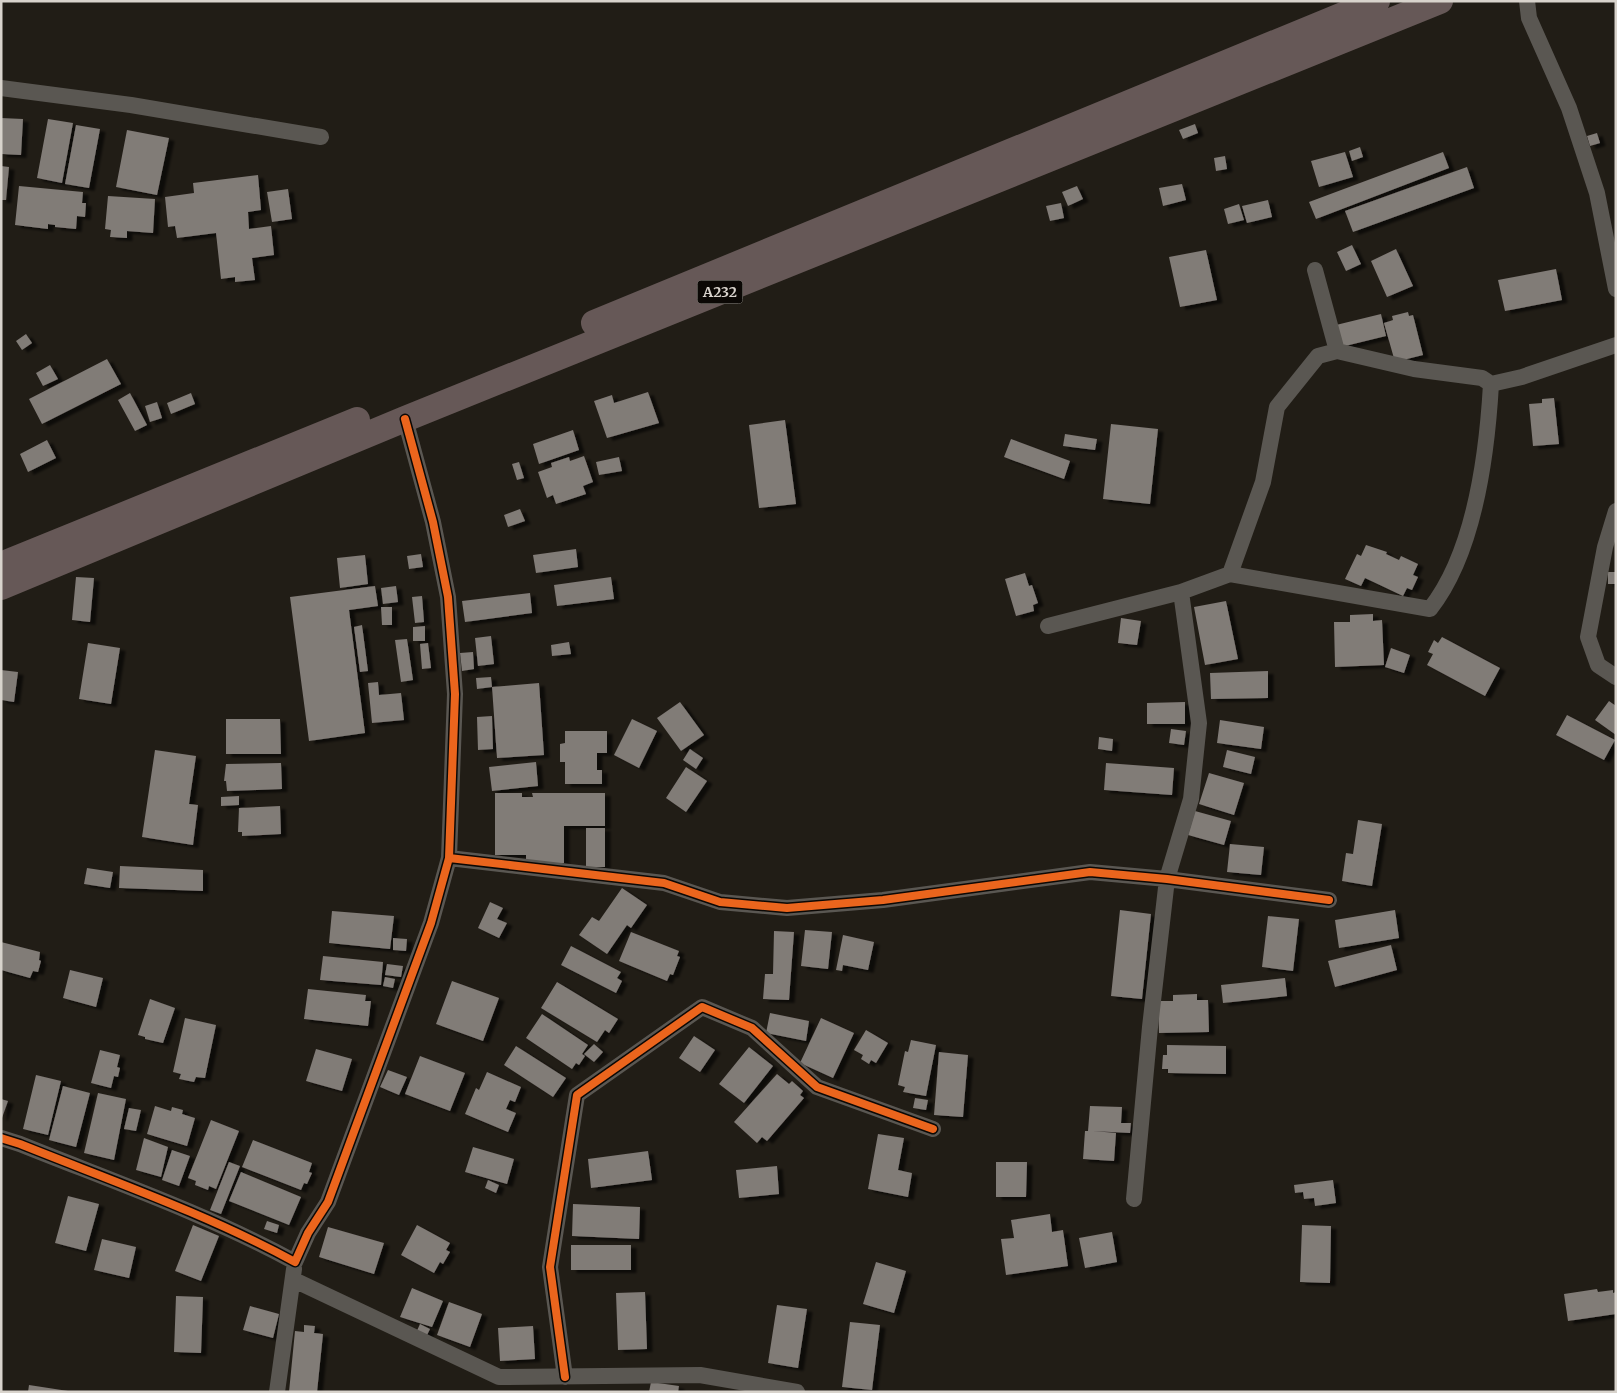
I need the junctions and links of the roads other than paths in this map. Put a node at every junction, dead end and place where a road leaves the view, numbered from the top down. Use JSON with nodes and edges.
{"nodes":[{"id":1,"x":1377,"y":1,"type":"edge"},
{"id":2,"x":1440,"y":1,"type":"edge"},
{"id":3,"x":1526,"y":1,"type":"edge"},
{"id":4,"x":1,"y":88,"type":"edge"},
{"id":5,"x":321,"y":137,"type":"dead end"},
{"id":6,"x":1315,"y":270,"type":"dead end"},
{"id":7,"x":1616,"y":289,"type":"edge"},
{"id":8,"x":1616,"y":345,"type":"edge"},
{"id":9,"x":1337,"y":351,"type":"junction"},
{"id":10,"x":1491,"y":384,"type":"junction"},
{"id":11,"x":405,"y":419,"type":"junction"},
{"id":12,"x":1616,"y":511,"type":"edge"},
{"id":13,"x":1,"y":565,"type":"edge"},
{"id":14,"x":1230,"y":574,"type":"junction"},
{"id":15,"x":1,"y":587,"type":"edge"},
{"id":16,"x":1181,"y":592,"type":"junction"},
{"id":17,"x":1048,"y":626,"type":"dead end"},
{"id":18,"x":1616,"y":678,"type":"edge"},
{"id":19,"x":449,"y":858,"type":"junction"},
{"id":20,"x":1167,"y":879,"type":"junction"},
{"id":21,"x":1329,"y":900,"type":"dead end"},
{"id":22,"x":933,"y":1129,"type":"dead end"},
{"id":23,"x":1,"y":1138,"type":"edge"},
{"id":24,"x":1134,"y":1199,"type":"dead end"},
{"id":25,"x":295,"y":1262,"type":"junction"},
{"id":26,"x":294,"y":1280,"type":"junction"},
{"id":27,"x":564,"y":1377,"type":"junction"},
{"id":28,"x":499,"y":1385,"type":"edge"},
{"id":29,"x":277,"y":1392,"type":"edge"},
{"id":30,"x":797,"y":1392,"type":"edge"}],
"edges":[{"from":1,"to":13,"type":"highway","number":"A232"},
{"from":2,"to":11,"type":"highway","number":"A232"},
{"from":3,"to":7,"type":"street"},
{"from":4,"to":5,"type":"street"},
{"from":6,"to":9,"type":"street"},
{"from":8,"to":10,"type":"street"},
{"from":9,"to":10,"type":"street"},
{"from":9,"to":14,"type":"street"},
{"from":10,"to":14,"type":"street"},
{"from":11,"to":15,"type":"highway","number":"A232"},
{"from":11,"to":19,"type":"street"},
{"from":12,"to":18,"type":"street"},
{"from":14,"to":16,"type":"street"},
{"from":16,"to":17,"type":"street"},
{"from":16,"to":20,"type":"street"},
{"from":19,"to":20,"type":"street"},
{"from":19,"to":25,"type":"street"},
{"from":20,"to":21,"type":"street"},
{"from":20,"to":24,"type":"street"},
{"from":22,"to":27,"type":"street"},
{"from":23,"to":25,"type":"street"},
{"from":25,"to":26,"type":"street"},
{"from":26,"to":28,"type":"street"},
{"from":26,"to":29,"type":"street"},
{"from":27,"to":28,"type":"street"},
{"from":27,"to":30,"type":"street"}]}
